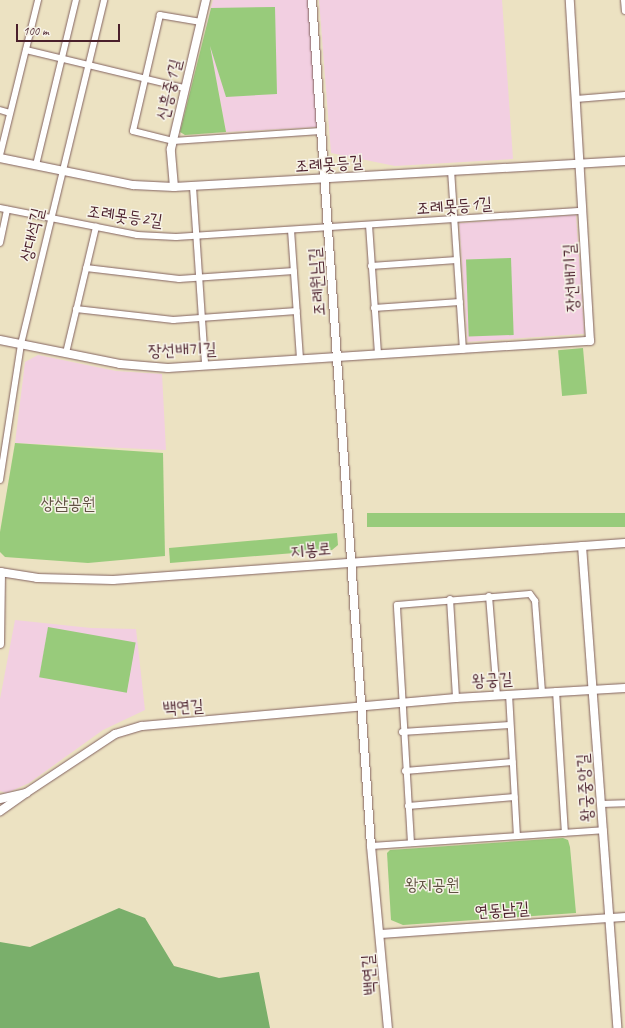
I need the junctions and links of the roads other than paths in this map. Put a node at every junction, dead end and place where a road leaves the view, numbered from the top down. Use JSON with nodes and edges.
{"nodes":[{"id":1,"x":38,"y":0,"type":"edge"},
{"id":2,"x":76,"y":0,"type":"edge"},
{"id":3,"x":104,"y":0,"type":"edge"},
{"id":4,"x":206,"y":0,"type":"edge"},
{"id":5,"x":312,"y":0,"type":"edge"},
{"id":6,"x":570,"y":0,"type":"edge"},
{"id":7,"x":624,"y":0,"type":"edge"},
{"id":8,"x":625,"y":11,"type":"edge"},
{"id":9,"x":201,"y":22,"type":"junction"},
{"id":10,"x":26,"y":50,"type":"junction"},
{"id":11,"x":62,"y":58,"type":"junction"},
{"id":12,"x":90,"y":65,"type":"junction"},
{"id":13,"x":143,"y":78,"type":"junction"},
{"id":14,"x":184,"y":88,"type":"junction"},
{"id":15,"x":625,"y":96,"type":"edge"},
{"id":16,"x":576,"y":99,"type":"junction"},
{"id":17,"x":0,"y":110,"type":"edge"},
{"id":18,"x":10,"y":112,"type":"junction"},
{"id":19,"x":321,"y":131,"type":"junction"},
{"id":20,"x":173,"y":141,"type":"junction"},
{"id":21,"x":0,"y":157,"type":"edge"},
{"id":22,"x":625,"y":160,"type":"edge"},
{"id":23,"x":580,"y":163,"type":"junction"},
{"id":24,"x":36,"y":165,"type":"junction"},
{"id":25,"x":451,"y":170,"type":"junction"},
{"id":26,"x":62,"y":171,"type":"junction"},
{"id":27,"x":324,"y":179,"type":"junction"},
{"id":28,"x":174,"y":187,"type":"junction"},
{"id":29,"x":193,"y":187,"type":"junction"},
{"id":30,"x":0,"y":208,"type":"edge"},
{"id":31,"x":7,"y":210,"type":"junction"},
{"id":32,"x":582,"y":211,"type":"junction"},
{"id":33,"x":51,"y":218,"type":"junction"},
{"id":34,"x":455,"y":219,"type":"junction"},
{"id":35,"x":369,"y":225,"type":"junction"},
{"id":36,"x":96,"y":227,"type":"junction"},
{"id":37,"x":328,"y":228,"type":"junction"},
{"id":38,"x":291,"y":230,"type":"junction"},
{"id":39,"x":196,"y":237,"type":"junction"},
{"id":40,"x":0,"y":243,"type":"edge"},
{"id":41,"x":457,"y":260,"type":"junction"},
{"id":42,"x":372,"y":266,"type":"junction"},
{"id":43,"x":86,"y":268,"type":"junction"},
{"id":44,"x":294,"y":271,"type":"junction"},
{"id":45,"x":199,"y":278,"type":"junction"},
{"id":46,"x":460,"y":302,"type":"junction"},
{"id":47,"x":374,"y":308,"type":"junction"},
{"id":48,"x":76,"y":309,"type":"junction"},
{"id":49,"x":297,"y":311,"type":"junction"},
{"id":50,"x":202,"y":320,"type":"junction"},
{"id":51,"x":0,"y":340,"type":"edge"},
{"id":52,"x":21,"y":344,"type":"junction"},
{"id":53,"x":463,"y":350,"type":"junction"},
{"id":54,"x":66,"y":352,"type":"junction"},
{"id":55,"x":378,"y":355,"type":"junction"},
{"id":56,"x":338,"y":357,"type":"junction"},
{"id":57,"x":300,"y":359,"type":"junction"},
{"id":58,"x":205,"y":365,"type":"junction"},
{"id":59,"x":0,"y":480,"type":"edge"},
{"id":60,"x":625,"y":543,"type":"edge"},
{"id":61,"x":582,"y":546,"type":"junction"},
{"id":62,"x":353,"y":562,"type":"junction"},
{"id":63,"x":1,"y":572,"type":"edge"},
{"id":64,"x":489,"y":596,"type":"junction"},
{"id":65,"x":450,"y":598,"type":"junction"},
{"id":66,"x":0,"y":644,"type":"edge"},
{"id":67,"x":625,"y":688,"type":"edge"},
{"id":68,"x":592,"y":689,"type":"junction"},
{"id":69,"x":556,"y":691,"type":"junction"},
{"id":70,"x":542,"y":692,"type":"junction"},
{"id":71,"x":509,"y":694,"type":"junction"},
{"id":72,"x":497,"y":695,"type":"junction"},
{"id":73,"x":456,"y":698,"type":"junction"},
{"id":74,"x":401,"y":703,"type":"junction"},
{"id":75,"x":361,"y":706,"type":"junction"},
{"id":76,"x":510,"y":725,"type":"junction"},
{"id":77,"x":402,"y":732,"type":"junction"},
{"id":78,"x":513,"y":762,"type":"junction"},
{"id":79,"x":405,"y":770,"type":"junction"},
{"id":80,"x":26,"y":793,"type":"junction"},
{"id":81,"x":515,"y":797,"type":"junction"},
{"id":82,"x":0,"y":799,"type":"edge"},
{"id":83,"x":625,"y":803,"type":"edge"},
{"id":84,"x":601,"y":804,"type":"junction"},
{"id":85,"x":408,"y":806,"type":"junction"},
{"id":86,"x":0,"y":811,"type":"edge"},
{"id":87,"x":603,"y":830,"type":"junction"},
{"id":88,"x":565,"y":832,"type":"junction"},
{"id":89,"x":517,"y":836,"type":"junction"},
{"id":90,"x":411,"y":843,"type":"junction"},
{"id":91,"x":371,"y":846,"type":"junction"},
{"id":92,"x":625,"y":917,"type":"edge"},
{"id":93,"x":609,"y":918,"type":"junction"},
{"id":94,"x":381,"y":934,"type":"junction"},
{"id":95,"x":388,"y":1028,"type":"edge"},
{"id":96,"x":617,"y":1028,"type":"edge"}],
"edges":[{"from":1,"to":10,"type":"street","name":"조례못등길"},
{"from":2,"to":11,"type":"street"},
{"from":3,"to":12,"type":"street","name":"상대석길"},
{"from":4,"to":9,"type":"street","name":"신흥중1길"},
{"from":5,"to":19,"type":"street","name":"조례원님길"},
{"from":6,"to":16,"type":"street","name":"장선배기길"},
{"from":7,"to":8,"type":"street"},
{"from":9,"to":13,"type":"street"},
{"from":9,"to":14,"type":"street","name":"신흥중1길"},
{"from":10,"to":11,"type":"street"},
{"from":10,"to":18,"type":"street","name":"조례못등길"},
{"from":11,"to":12,"type":"street"},
{"from":11,"to":24,"type":"street"},
{"from":12,"to":13,"type":"street"},
{"from":12,"to":26,"type":"street","name":"상대석길"},
{"from":13,"to":14,"type":"street"},
{"from":13,"to":20,"type":"street"},
{"from":14,"to":20,"type":"street","name":"신흥중1길"},
{"from":15,"to":16,"type":"street"},
{"from":16,"to":23,"type":"street","name":"장선배기길"},
{"from":17,"to":18,"type":"street"},
{"from":18,"to":21,"type":"street","name":"조례못등길"},
{"from":19,"to":20,"type":"street"},
{"from":19,"to":27,"type":"street","name":"조례원님길"},
{"from":20,"to":28,"type":"street","name":"신흥중1길"},
{"from":21,"to":24,"type":"street","name":"조례못등길"},
{"from":22,"to":23,"type":"street","name":"조례못등길"},
{"from":23,"to":25,"type":"street","name":"조례못등길"},
{"from":23,"to":32,"type":"street","name":"장선배기길"},
{"from":24,"to":26,"type":"street","name":"조례못등길"},
{"from":25,"to":27,"type":"street","name":"조례못등길"},
{"from":25,"to":34,"type":"street"},
{"from":26,"to":28,"type":"street","name":"조례못등길"},
{"from":26,"to":33,"type":"street","name":"상대석길"},
{"from":27,"to":29,"type":"street","name":"조례못등길"},
{"from":27,"to":37,"type":"street","name":"조례원님길"},
{"from":28,"to":29,"type":"street","name":"조례못등길"},
{"from":29,"to":39,"type":"street"},
{"from":30,"to":31,"type":"street","name":"조례못등2길"},
{"from":31,"to":33,"type":"street","name":"조례못등2길"},
{"from":31,"to":40,"type":"street"},
{"from":32,"to":34,"type":"street","name":"조례못등1길"},
{"from":32,"to":53,"type":"street","name":"장선배기길"},
{"from":33,"to":36,"type":"street","name":"조례못등2길"},
{"from":33,"to":52,"type":"street","name":"상대석길"},
{"from":34,"to":35,"type":"street","name":"조례못등1길"},
{"from":34,"to":41,"type":"street"},
{"from":35,"to":37,"type":"street","name":"조례못등1길"},
{"from":35,"to":42,"type":"street"},
{"from":36,"to":39,"type":"street","name":"조례못등2길"},
{"from":36,"to":43,"type":"street"},
{"from":37,"to":38,"type":"street","name":"조례못등2길"},
{"from":37,"to":56,"type":"street","name":"조례원님길"},
{"from":38,"to":39,"type":"street","name":"조례못등2길"},
{"from":38,"to":44,"type":"street"},
{"from":39,"to":45,"type":"street"},
{"from":41,"to":42,"type":"street"},
{"from":41,"to":46,"type":"street"},
{"from":42,"to":47,"type":"street"},
{"from":43,"to":45,"type":"street"},
{"from":43,"to":48,"type":"street"},
{"from":44,"to":45,"type":"street"},
{"from":44,"to":49,"type":"street"},
{"from":45,"to":50,"type":"street"},
{"from":46,"to":47,"type":"street"},
{"from":46,"to":53,"type":"street"},
{"from":47,"to":55,"type":"street"},
{"from":48,"to":50,"type":"street"},
{"from":48,"to":54,"type":"street"},
{"from":49,"to":50,"type":"street"},
{"from":49,"to":57,"type":"street"},
{"from":50,"to":58,"type":"street"},
{"from":51,"to":52,"type":"street","name":"장선배기길"},
{"from":52,"to":54,"type":"street","name":"장선배기길"},
{"from":52,"to":59,"type":"street","name":"상대석길"},
{"from":53,"to":55,"type":"street","name":"장선배기길"},
{"from":54,"to":58,"type":"street","name":"장선배기길"},
{"from":55,"to":56,"type":"street","name":"장선배기길"},
{"from":56,"to":57,"type":"street","name":"장선배기길"},
{"from":56,"to":62,"type":"street","name":"조례원님길"},
{"from":57,"to":58,"type":"street","name":"장선배기길"},
{"from":60,"to":61,"type":"street","name":"지봉로"},
{"from":61,"to":62,"type":"street","name":"지봉로"},
{"from":61,"to":68,"type":"street","name":"왕궁중앙길"},
{"from":62,"to":63,"type":"street","name":"지봉로"},
{"from":62,"to":75,"type":"street","name":"백연길"},
{"from":63,"to":66,"type":"street"},
{"from":64,"to":65,"type":"street"},
{"from":64,"to":70,"type":"street"},
{"from":64,"to":72,"type":"street"},
{"from":65,"to":73,"type":"street"},
{"from":65,"to":74,"type":"street"},
{"from":67,"to":68,"type":"street","name":"왕궁길"},
{"from":68,"to":69,"type":"street","name":"왕궁길"},
{"from":68,"to":84,"type":"street","name":"왕궁중앙길"},
{"from":69,"to":70,"type":"street","name":"왕궁길"},
{"from":69,"to":88,"type":"street"},
{"from":70,"to":71,"type":"street","name":"왕궁길"},
{"from":71,"to":72,"type":"street","name":"왕궁길"},
{"from":71,"to":76,"type":"street"},
{"from":72,"to":73,"type":"street","name":"왕궁길"},
{"from":73,"to":74,"type":"street","name":"왕궁길"},
{"from":74,"to":75,"type":"street","name":"왕궁길"},
{"from":74,"to":77,"type":"street"},
{"from":75,"to":80,"type":"street","name":"백연길"},
{"from":75,"to":91,"type":"street","name":"백연길"},
{"from":76,"to":77,"type":"street"},
{"from":76,"to":78,"type":"street"},
{"from":77,"to":79,"type":"street"},
{"from":78,"to":79,"type":"street"},
{"from":78,"to":81,"type":"street"},
{"from":79,"to":85,"type":"street"},
{"from":80,"to":82,"type":"street","name":"백연길"},
{"from":80,"to":86,"type":"street","name":"백연길"},
{"from":81,"to":85,"type":"street"},
{"from":81,"to":89,"type":"street"},
{"from":83,"to":84,"type":"street"},
{"from":84,"to":87,"type":"street","name":"왕궁중앙길"},
{"from":85,"to":90,"type":"street"},
{"from":87,"to":88,"type":"street"},
{"from":87,"to":93,"type":"street","name":"왕궁중앙길"},
{"from":88,"to":89,"type":"street"},
{"from":89,"to":90,"type":"street"},
{"from":90,"to":91,"type":"street"},
{"from":91,"to":94,"type":"street","name":"백연길"},
{"from":92,"to":93,"type":"street","name":"연동남길"},
{"from":93,"to":94,"type":"street","name":"연동남길"},
{"from":93,"to":96,"type":"street","name":"왕궁중앙길"},
{"from":94,"to":95,"type":"street","name":"백연길"}]}
